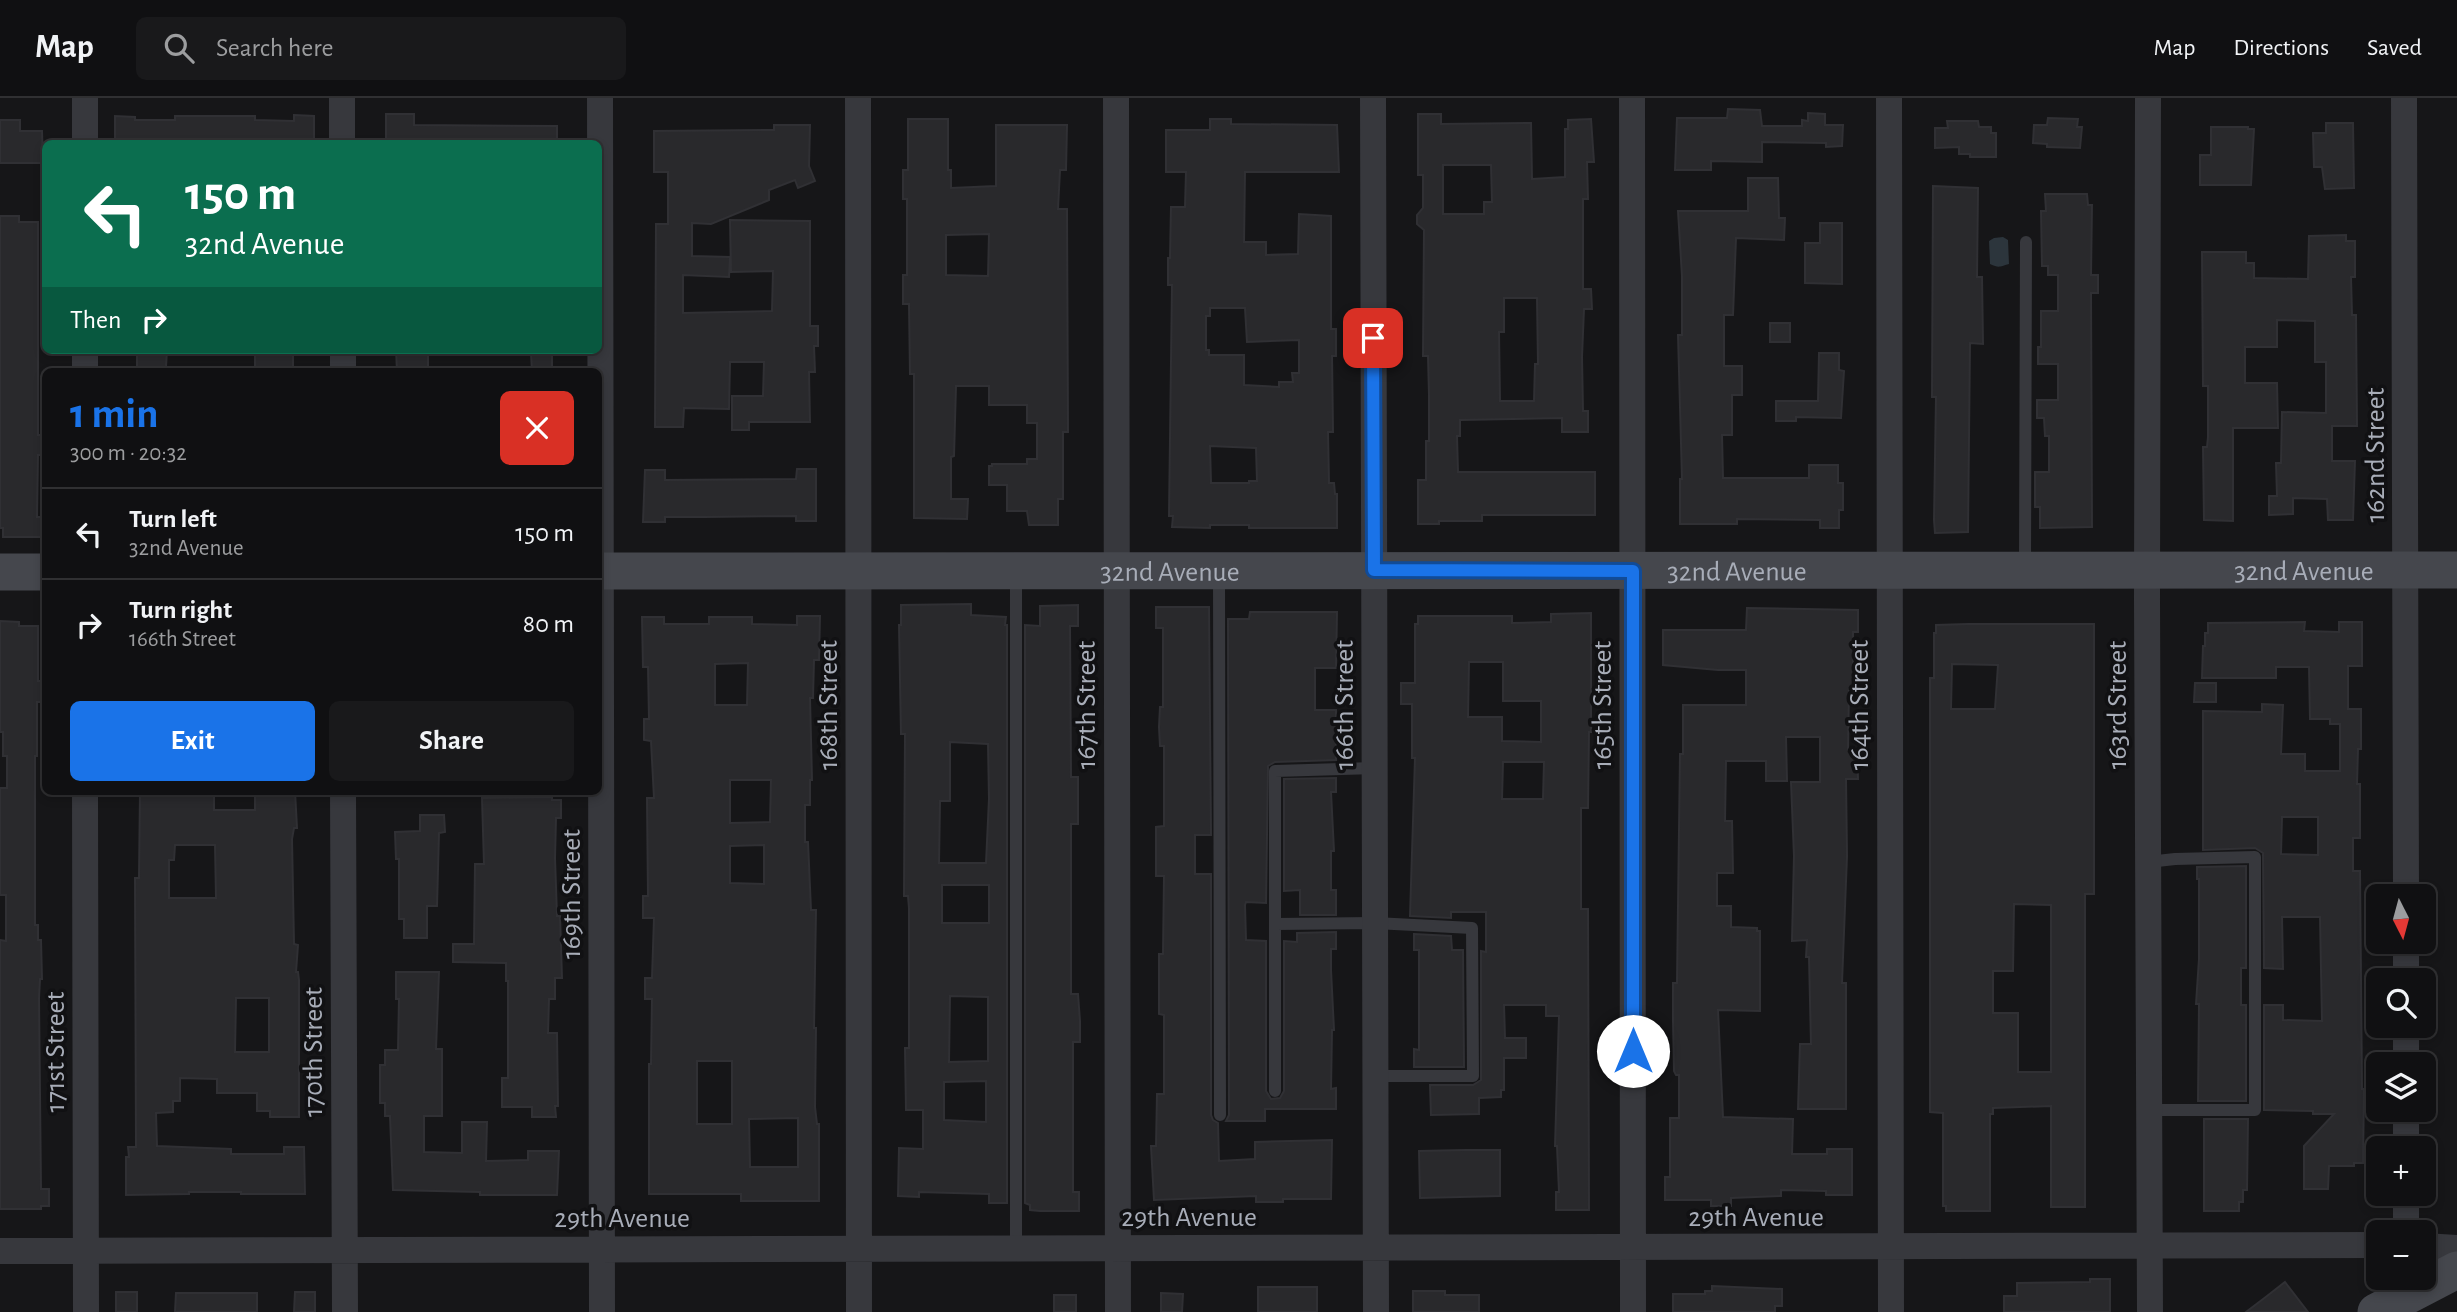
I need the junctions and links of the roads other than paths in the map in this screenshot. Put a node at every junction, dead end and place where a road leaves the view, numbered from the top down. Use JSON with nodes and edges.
{"nodes":[{"id":1,"x":85,"y":98,"type":"edge"},
{"id":2,"x":342,"y":98,"type":"edge"},
{"id":3,"x":600,"y":98,"type":"edge"},
{"id":4,"x":858,"y":98,"type":"edge"},
{"id":5,"x":1116,"y":98,"type":"edge"},
{"id":6,"x":1373,"y":98,"type":"edge"},
{"id":7,"x":1632,"y":98,"type":"edge"},
{"id":8,"x":1889,"y":98,"type":"edge"},
{"id":9,"x":2148,"y":98,"type":"edge"},
{"id":10,"x":2404,"y":98,"type":"edge"},
{"id":11,"x":85,"y":140,"type":"edge"},
{"id":12,"x":342,"y":140,"type":"edge"},
{"id":13,"x":600,"y":140,"type":"edge"},
{"id":14,"x":2026,"y":242,"type":"dead end"},
{"id":15,"x":2147,"y":569,"type":"junction"},
{"id":16,"x":1374,"y":570,"type":"junction"},
{"id":17,"x":1890,"y":570,"type":"junction"},
{"id":18,"x":2025,"y":570,"type":"junction"},
{"id":19,"x":2405,"y":570,"type":"junction"},
{"id":20,"x":2457,"y":570,"type":"edge"},
{"id":21,"x":602,"y":571,"type":"edge"},
{"id":22,"x":1116,"y":571,"type":"junction"},
{"id":23,"x":1219,"y":571,"type":"junction"},
{"id":24,"x":1633,"y":571,"type":"junction"},
{"id":25,"x":0,"y":572,"type":"edge"},
{"id":26,"x":42,"y":572,"type":"edge"},
{"id":27,"x":859,"y":572,"type":"junction"},
{"id":28,"x":1016,"y":572,"type":"junction"},
{"id":29,"x":1374,"y":768,"type":"junction"},
{"id":30,"x":85,"y":795,"type":"edge"},
{"id":31,"x":343,"y":795,"type":"edge"},
{"id":32,"x":600,"y":795,"type":"edge"},
{"id":33,"x":2148,"y":862,"type":"junction"},
{"id":34,"x":2406,"y":884,"type":"edge"},
{"id":35,"x":1375,"y":923,"type":"junction"},
{"id":36,"x":1275,"y":924,"type":"junction"},
{"id":37,"x":1376,"y":1076,"type":"junction"},
{"id":38,"x":1275,"y":1091,"type":"dead end"},
{"id":39,"x":2149,"y":1110,"type":"junction"},
{"id":40,"x":1220,"y":1115,"type":"dead end"},
{"id":41,"x":2366,"y":1245,"type":"edge"},
{"id":42,"x":2150,"y":1246,"type":"junction"},
{"id":43,"x":1891,"y":1247,"type":"junction"},
{"id":44,"x":2436,"y":1247,"type":"edge"},
{"id":45,"x":859,"y":1248,"type":"junction"},
{"id":46,"x":1117,"y":1248,"type":"junction"},
{"id":47,"x":1376,"y":1248,"type":"junction"},
{"id":48,"x":1633,"y":1248,"type":"junction"},
{"id":49,"x":2457,"y":1248,"type":"edge"},
{"id":50,"x":86,"y":1249,"type":"junction"},
{"id":51,"x":344,"y":1249,"type":"junction"},
{"id":52,"x":601,"y":1249,"type":"junction"},
{"id":53,"x":1016,"y":1249,"type":"junction"},
{"id":54,"x":0,"y":1251,"type":"edge"},
{"id":55,"x":2457,"y":1270,"type":"edge"},
{"id":56,"x":2373,"y":1290,"type":"edge"},
{"id":57,"x":86,"y":1312,"type":"edge"},
{"id":58,"x":345,"y":1312,"type":"edge"},
{"id":59,"x":601,"y":1312,"type":"edge"},
{"id":60,"x":859,"y":1312,"type":"edge"},
{"id":61,"x":1118,"y":1312,"type":"edge"},
{"id":62,"x":1376,"y":1312,"type":"edge"},
{"id":63,"x":1633,"y":1312,"type":"edge"},
{"id":64,"x":1891,"y":1312,"type":"edge"},
{"id":65,"x":2150,"y":1312,"type":"edge"},
{"id":66,"x":2355,"y":1312,"type":"edge"},
{"id":67,"x":2376,"y":1312,"type":"edge"}],
"edges":[{"from":1,"to":11,"type":"street"},
{"from":2,"to":12,"type":"street"},
{"from":3,"to":13,"type":"street","name":"169th Street"},
{"from":4,"to":27,"type":"street","name":"168th Street"},
{"from":5,"to":22,"type":"street","name":"167th Street"},
{"from":6,"to":16,"type":"street","name":"166th Street"},
{"from":7,"to":24,"type":"street","name":"165th Street"},
{"from":8,"to":17,"type":"street","name":"164th Street"},
{"from":9,"to":15,"type":"street","name":"163rd Street"},
{"from":10,"to":19,"type":"street","name":"162nd Street"},
{"from":14,"to":18,"type":"lane"},
{"from":15,"to":18,"type":"street","name":"32nd Avenue"},
{"from":15,"to":19,"type":"street","name":"32nd Avenue"},
{"from":15,"to":33,"type":"street","name":"163rd Street"},
{"from":16,"to":23,"type":"street","name":"32nd Avenue"},
{"from":16,"to":24,"type":"street","name":"32nd Avenue"},
{"from":16,"to":29,"type":"street","name":"166th Street"},
{"from":17,"to":18,"type":"street","name":"32nd Avenue"},
{"from":17,"to":24,"type":"street","name":"32nd Avenue"},
{"from":17,"to":43,"type":"street","name":"164th Street"},
{"from":19,"to":20,"type":"street","name":"32nd Avenue"},
{"from":19,"to":34,"type":"street","name":"162nd Street"},
{"from":21,"to":27,"type":"street","name":"32nd Avenue"},
{"from":22,"to":23,"type":"street","name":"32nd Avenue"},
{"from":22,"to":28,"type":"street","name":"32nd Avenue"},
{"from":22,"to":46,"type":"street","name":"167th Street"},
{"from":23,"to":40,"type":"lane"},
{"from":24,"to":48,"type":"street","name":"165th Street"},
{"from":25,"to":26,"type":"street"},
{"from":27,"to":28,"type":"street","name":"32nd Avenue"},
{"from":27,"to":45,"type":"street","name":"168th Street"},
{"from":28,"to":53,"type":"lane"},
{"from":29,"to":35,"type":"street","name":"166th Street"},
{"from":29,"to":36,"type":"lane"},
{"from":30,"to":50,"type":"street","name":"171st Street"},
{"from":31,"to":51,"type":"street","name":"170th Street"},
{"from":32,"to":52,"type":"street","name":"169th Street"},
{"from":33,"to":39,"type":"street","name":"163rd Street"},
{"from":33,"to":39,"type":"lane"},
{"from":35,"to":36,"type":"lane"},
{"from":35,"to":37,"type":"street","name":"166th Street"},
{"from":35,"to":37,"type":"lane"},
{"from":36,"to":38,"type":"lane"},
{"from":37,"to":47,"type":"street","name":"166th Street"},
{"from":39,"to":42,"type":"street","name":"163rd Street"},
{"from":41,"to":42,"type":"street","name":"29th Avenue"},
{"from":42,"to":43,"type":"street","name":"29th Avenue"},
{"from":42,"to":65,"type":"street","name":"163rd Street"},
{"from":43,"to":48,"type":"street","name":"29th Avenue"},
{"from":43,"to":64,"type":"street","name":"164th Street"},
{"from":44,"to":49,"type":"street"},
{"from":45,"to":52,"type":"street","name":"29th Avenue"},
{"from":45,"to":53,"type":"street","name":"29th Avenue"},
{"from":45,"to":60,"type":"street","name":"168th Street"},
{"from":46,"to":47,"type":"street","name":"29th Avenue"},
{"from":46,"to":53,"type":"street","name":"29th Avenue"},
{"from":46,"to":61,"type":"street","name":"167th Street"},
{"from":47,"to":48,"type":"street","name":"29th Avenue"},
{"from":47,"to":62,"type":"street","name":"166th Street"},
{"from":48,"to":63,"type":"street","name":"165th Street"},
{"from":50,"to":51,"type":"street","name":"29th Avenue"},
{"from":50,"to":54,"type":"street","name":"29th Avenue"},
{"from":50,"to":57,"type":"street","name":"171st Street"},
{"from":51,"to":52,"type":"street","name":"29th Avenue"},
{"from":51,"to":58,"type":"street","name":"170th Street"},
{"from":52,"to":59,"type":"street","name":"169th Street"},
{"from":55,"to":67,"type":"street"},
{"from":56,"to":66,"type":"street"}]}
